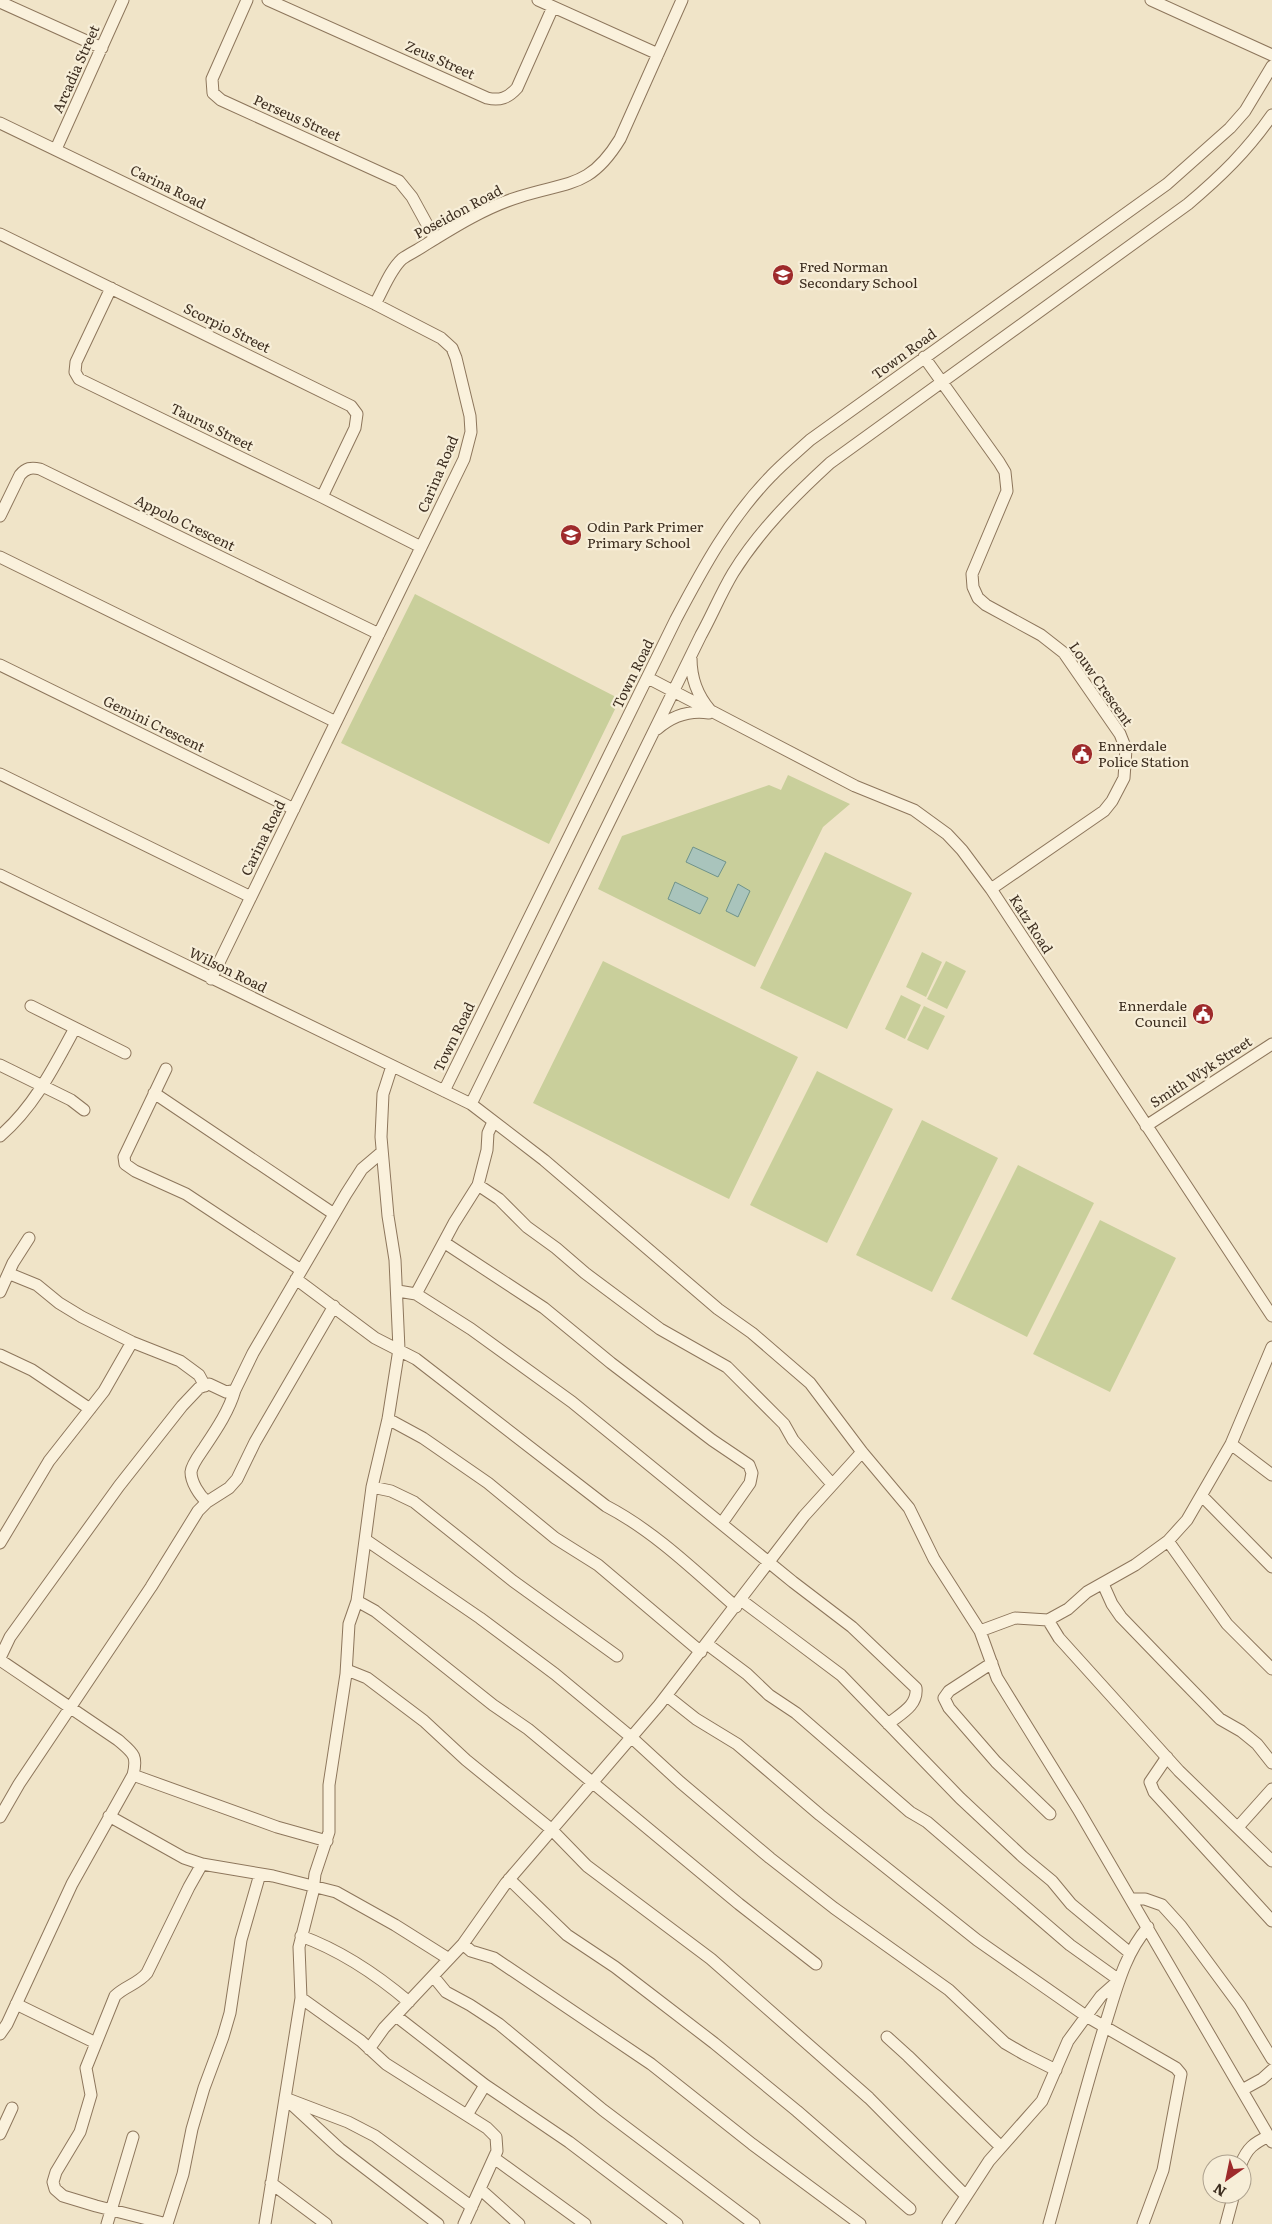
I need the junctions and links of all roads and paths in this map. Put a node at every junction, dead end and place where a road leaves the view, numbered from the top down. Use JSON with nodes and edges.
{"nodes":[{"id":1,"x":123,"y":0,"type":"edge"},
{"id":2,"x":247,"y":0,"type":"edge"},
{"id":3,"x":268,"y":0,"type":"edge"},
{"id":4,"x":538,"y":0,"type":"edge"},
{"id":5,"x":682,"y":0,"type":"edge"},
{"id":6,"x":1151,"y":0,"type":"edge"},
{"id":7,"x":0,"y":2,"type":"edge"},
{"id":8,"x":553,"y":7,"type":"junction"},
{"id":9,"x":102,"y":48,"type":"junction"},
{"id":10,"x":658,"y":54,"type":"junction"},
{"id":11,"x":1272,"y":55,"type":"edge"},
{"id":12,"x":1272,"y":66,"type":"edge"},
{"id":13,"x":1272,"y":115,"type":"edge"},
{"id":14,"x":0,"y":123,"type":"edge"},
{"id":15,"x":56,"y":149,"type":"junction"},
{"id":16,"x":0,"y":234,"type":"edge"},
{"id":17,"x":435,"y":239,"type":"junction"},
{"id":18,"x":111,"y":288,"type":"junction"},
{"id":19,"x":375,"y":304,"type":"junction"},
{"id":20,"x":924,"y":357,"type":"junction"},
{"id":21,"x":942,"y":382,"type":"junction"},
{"id":22,"x":322,"y":496,"type":"junction"},
{"id":23,"x":0,"y":516,"type":"edge"},
{"id":24,"x":421,"y":548,"type":"junction"},
{"id":25,"x":0,"y":557,"type":"edge"},
{"id":26,"x":379,"y":634,"type":"junction"},
{"id":27,"x":691,"y":656,"type":"junction"},
{"id":28,"x":0,"y":665,"type":"edge"},
{"id":29,"x":648,"y":678,"type":"junction"},
{"id":30,"x":673,"y":692,"type":"junction"},
{"id":31,"x":714,"y":713,"type":"junction"},
{"id":32,"x":336,"y":722,"type":"junction"},
{"id":33,"x":654,"y":731,"type":"junction"},
{"id":34,"x":0,"y":774,"type":"edge"},
{"id":35,"x":294,"y":810,"type":"junction"},
{"id":36,"x":0,"y":875,"type":"edge"},
{"id":37,"x":991,"y":889,"type":"junction"},
{"id":38,"x":251,"y":897,"type":"junction"},
{"id":39,"x":211,"y":979,"type":"junction"},
{"id":40,"x":31,"y":1006,"type":"dead end"},
{"id":41,"x":75,"y":1028,"type":"junction"},
{"id":42,"x":1272,"y":1044,"type":"edge"},
{"id":43,"x":125,"y":1053,"type":"dead end"},
{"id":44,"x":0,"y":1065,"type":"edge"},
{"id":45,"x":392,"y":1066,"type":"junction"},
{"id":46,"x":166,"y":1069,"type":"dead end"},
{"id":47,"x":44,"y":1086,"type":"junction"},
{"id":48,"x":444,"y":1091,"type":"junction"},
{"id":49,"x":154,"y":1093,"type":"junction"},
{"id":50,"x":471,"y":1104,"type":"junction"},
{"id":51,"x":84,"y":1110,"type":"dead end"},
{"id":52,"x":493,"y":1122,"type":"junction"},
{"id":53,"x":1146,"y":1126,"type":"junction"},
{"id":54,"x":0,"y":1136,"type":"edge"},
{"id":55,"x":382,"y":1152,"type":"junction"},
{"id":56,"x":478,"y":1185,"type":"junction"},
{"id":57,"x":334,"y":1214,"type":"junction"},
{"id":58,"x":29,"y":1238,"type":"dead end"},
{"id":59,"x":445,"y":1243,"type":"junction"},
{"id":60,"x":10,"y":1274,"type":"junction"},
{"id":61,"x":299,"y":1275,"type":"junction"},
{"id":62,"x":398,"y":1291,"type":"junction"},
{"id":63,"x":0,"y":1292,"type":"edge"},
{"id":64,"x":416,"y":1294,"type":"junction"},
{"id":65,"x":334,"y":1306,"type":"junction"},
{"id":66,"x":1272,"y":1316,"type":"edge"},
{"id":67,"x":132,"y":1342,"type":"junction"},
{"id":68,"x":1272,"y":1347,"type":"edge"},
{"id":69,"x":399,"y":1349,"type":"junction"},
{"id":70,"x":0,"y":1354,"type":"edge"},
{"id":71,"x":205,"y":1386,"type":"junction"},
{"id":72,"x":235,"y":1390,"type":"junction"},
{"id":73,"x":90,"y":1409,"type":"junction"},
{"id":74,"x":388,"y":1418,"type":"junction"},
{"id":75,"x":1231,"y":1444,"type":"junction"},
{"id":76,"x":862,"y":1452,"type":"junction"},
{"id":77,"x":1272,"y":1475,"type":"edge"},
{"id":78,"x":832,"y":1484,"type":"junction"},
{"id":79,"x":372,"y":1487,"type":"junction"},
{"id":80,"x":1202,"y":1496,"type":"junction"},
{"id":81,"x":207,"y":1502,"type":"junction"},
{"id":82,"x":722,"y":1523,"type":"junction"},
{"id":83,"x":366,"y":1540,"type":"junction"},
{"id":84,"x":1168,"y":1541,"type":"junction"},
{"id":85,"x":0,"y":1543,"type":"edge"},
{"id":86,"x":770,"y":1562,"type":"junction"},
{"id":87,"x":1272,"y":1566,"type":"edge"},
{"id":88,"x":1103,"y":1584,"type":"junction"},
{"id":89,"x":358,"y":1601,"type":"junction"},
{"id":90,"x":739,"y":1604,"type":"junction"},
{"id":91,"x":1048,"y":1620,"type":"junction"},
{"id":92,"x":980,"y":1631,"type":"junction"},
{"id":93,"x":704,"y":1648,"type":"junction"},
{"id":94,"x":617,"y":1656,"type":"dead end"},
{"id":95,"x":0,"y":1659,"type":"edge"},
{"id":96,"x":992,"y":1663,"type":"junction"},
{"id":97,"x":1272,"y":1669,"type":"edge"},
{"id":98,"x":347,"y":1670,"type":"junction"},
{"id":99,"x":667,"y":1696,"type":"junction"},
{"id":100,"x":70,"y":1708,"type":"junction"},
{"id":101,"x":888,"y":1724,"type":"junction"},
{"id":102,"x":631,"y":1737,"type":"junction"},
{"id":103,"x":1167,"y":1757,"type":"junction"},
{"id":104,"x":1272,"y":1763,"type":"edge"},
{"id":105,"x":133,"y":1775,"type":"junction"},
{"id":106,"x":592,"y":1781,"type":"junction"},
{"id":107,"x":1272,"y":1789,"type":"edge"},
{"id":108,"x":1050,"y":1814,"type":"dead end"},
{"id":109,"x":109,"y":1816,"type":"junction"},
{"id":110,"x":0,"y":1817,"type":"edge"},
{"id":111,"x":1238,"y":1827,"type":"junction"},
{"id":112,"x":551,"y":1829,"type":"junction"},
{"id":113,"x":327,"y":1841,"type":"junction"},
{"id":114,"x":1272,"y":1861,"type":"edge"},
{"id":115,"x":202,"y":1864,"type":"junction"},
{"id":116,"x":260,"y":1874,"type":"junction"},
{"id":117,"x":509,"y":1879,"type":"junction"},
{"id":118,"x":314,"y":1885,"type":"junction"},
{"id":119,"x":1132,"y":1899,"type":"junction"},
{"id":120,"x":1272,"y":1921,"type":"edge"},
{"id":121,"x":1148,"y":1927,"type":"junction"},
{"id":122,"x":301,"y":1936,"type":"junction"},
{"id":123,"x":463,"y":1944,"type":"junction"},
{"id":124,"x":1130,"y":1953,"type":"junction"},
{"id":125,"x":450,"y":1959,"type":"junction"},
{"id":126,"x":816,"y":1964,"type":"dead end"},
{"id":127,"x":433,"y":1976,"type":"junction"},
{"id":128,"x":1120,"y":1980,"type":"junction"},
{"id":129,"x":301,"y":1998,"type":"junction"},
{"id":130,"x":409,"y":2002,"type":"junction"},
{"id":131,"x":16,"y":2004,"type":"junction"},
{"id":132,"x":396,"y":2016,"type":"junction"},
{"id":133,"x":1086,"y":2016,"type":"junction"},
{"id":134,"x":1105,"y":2026,"type":"junction"},
{"id":135,"x":0,"y":2034,"type":"edge"},
{"id":136,"x":887,"y":2037,"type":"dead end"},
{"id":137,"x":96,"y":2043,"type":"junction"},
{"id":138,"x":369,"y":2048,"type":"junction"},
{"id":139,"x":1272,"y":2059,"type":"edge"},
{"id":140,"x":1056,"y":2070,"type":"junction"},
{"id":141,"x":1272,"y":2070,"type":"edge"},
{"id":142,"x":485,"y":2085,"type":"junction"},
{"id":143,"x":1242,"y":2090,"type":"junction"},
{"id":144,"x":285,"y":2098,"type":"junction"},
{"id":145,"x":12,"y":2108,"type":"dead end"},
{"id":146,"x":467,"y":2115,"type":"junction"},
{"id":147,"x":0,"y":2134,"type":"edge"},
{"id":148,"x":133,"y":2137,"type":"dead end"},
{"id":149,"x":1270,"y":2139,"type":"edge"},
{"id":150,"x":1001,"y":2147,"type":"junction"},
{"id":151,"x":1245,"y":2154,"type":"edge"},
{"id":152,"x":494,"y":2158,"type":"junction"},
{"id":153,"x":271,"y":2183,"type":"junction"},
{"id":154,"x":480,"y":2189,"type":"junction"},
{"id":155,"x":966,"y":2196,"type":"junction"},
{"id":156,"x":1231,"y":2204,"type":"edge"},
{"id":157,"x":472,"y":2207,"type":"junction"},
{"id":158,"x":910,"y":2209,"type":"dead end"},
{"id":159,"x":112,"y":2210,"type":"junction"},
{"id":160,"x":466,"y":2223,"type":"edge"},
{"id":161,"x":107,"y":2224,"type":"edge"},
{"id":162,"x":167,"y":2224,"type":"edge"},
{"id":163,"x":265,"y":2224,"type":"edge"},
{"id":164,"x":326,"y":2224,"type":"edge"},
{"id":165,"x":438,"y":2224,"type":"edge"},
{"id":166,"x":519,"y":2224,"type":"edge"},
{"id":167,"x":586,"y":2224,"type":"edge"},
{"id":168,"x":677,"y":2224,"type":"edge"},
{"id":169,"x":754,"y":2224,"type":"edge"},
{"id":170,"x":860,"y":2224,"type":"edge"},
{"id":171,"x":948,"y":2224,"type":"edge"},
{"id":172,"x":1049,"y":2224,"type":"edge"},
{"id":173,"x":1143,"y":2224,"type":"edge"},
{"id":174,"x":1226,"y":2224,"type":"edge"}],
"edges":[{"from":1,"to":9,"type":"street","name":"Arcadia Street"},
{"from":2,"to":17,"type":"street","name":"Perseus Street"},
{"from":3,"to":8,"type":"street","name":"Zeus Street"},
{"from":4,"to":8,"type":"street"},
{"from":5,"to":10,"type":"street","name":"Poseidon Road"},
{"from":6,"to":11,"type":"street"},
{"from":7,"to":9,"type":"street"},
{"from":8,"to":10,"type":"street"},
{"from":9,"to":15,"type":"street","name":"Arcadia Street"},
{"from":10,"to":17,"type":"street","name":"Poseidon Road"},
{"from":12,"to":20,"type":"street","name":"Town Road"},
{"from":13,"to":21,"type":"street"},
{"from":14,"to":15,"type":"street","name":"Carina Road"},
{"from":15,"to":19,"type":"street","name":"Carina Road"},
{"from":16,"to":18,"type":"street","name":"Scorpio Street"},
{"from":17,"to":19,"type":"street","name":"Poseidon Road"},
{"from":18,"to":22,"type":"street","name":"Scorpio Street"},
{"from":18,"to":22,"type":"street","name":"Taurus Street"},
{"from":19,"to":24,"type":"street","name":"Carina Road"},
{"from":20,"to":21,"type":"street","name":"Louw Crescent"},
{"from":20,"to":29,"type":"street","name":"Town Road"},
{"from":21,"to":27,"type":"street"},
{"from":21,"to":37,"type":"street","name":"Louw Crescent"},
{"from":22,"to":24,"type":"street","name":"Taurus Street"},
{"from":23,"to":26,"type":"street","name":"Appolo Crescent"},
{"from":24,"to":26,"type":"street","name":"Carina Road"},
{"from":25,"to":32,"type":"street"},
{"from":26,"to":32,"type":"street","name":"Carina Road"},
{"from":27,"to":30,"type":"street"},
{"from":27,"to":31,"type":"street"},
{"from":28,"to":35,"type":"street","name":"Gemini Crescent"},
{"from":29,"to":30,"type":"street","name":"Katz Road"},
{"from":29,"to":48,"type":"street","name":"Town Road"},
{"from":30,"to":31,"type":"street","name":"Katz Road"},
{"from":30,"to":33,"type":"street"},
{"from":31,"to":33,"type":"street"},
{"from":31,"to":37,"type":"street","name":"Katz Road"},
{"from":32,"to":35,"type":"street","name":"Carina Road"},
{"from":33,"to":50,"type":"street"},
{"from":34,"to":38,"type":"street"},
{"from":35,"to":38,"type":"street","name":"Carina Road"},
{"from":36,"to":39,"type":"street","name":"Wilson Road"},
{"from":37,"to":53,"type":"street","name":"Katz Road"},
{"from":38,"to":39,"type":"street","name":"Carina Road"},
{"from":39,"to":45,"type":"street","name":"Wilson Road"},
{"from":40,"to":41,"type":"street"},
{"from":41,"to":43,"type":"street"},
{"from":41,"to":47,"type":"street"},
{"from":42,"to":53,"type":"street","name":"Smith Wyk Street"},
{"from":44,"to":47,"type":"street"},
{"from":45,"to":48,"type":"street","name":"Wilson Road"},
{"from":45,"to":55,"type":"street"},
{"from":46,"to":49,"type":"street"},
{"from":47,"to":51,"type":"street"},
{"from":47,"to":54,"type":"street"},
{"from":48,"to":50,"type":"street","name":"Town Road"},
{"from":49,"to":57,"type":"street"},
{"from":49,"to":61,"type":"street"},
{"from":50,"to":52,"type":"street","name":"Town Road"},
{"from":52,"to":56,"type":"street"},
{"from":52,"to":76,"type":"street","name":"Town Road"},
{"from":53,"to":66,"type":"street","name":"Katz Road"},
{"from":55,"to":57,"type":"street"},
{"from":55,"to":62,"type":"street"},
{"from":56,"to":59,"type":"street"},
{"from":56,"to":78,"type":"street"},
{"from":57,"to":61,"type":"street"},
{"from":58,"to":60,"type":"street"},
{"from":59,"to":64,"type":"street"},
{"from":59,"to":82,"type":"street"},
{"from":60,"to":63,"type":"street"},
{"from":60,"to":67,"type":"street"},
{"from":61,"to":65,"type":"street"},
{"from":61,"to":72,"type":"street"},
{"from":62,"to":64,"type":"street"},
{"from":62,"to":69,"type":"street"},
{"from":64,"to":82,"type":"street"},
{"from":65,"to":69,"type":"street"},
{"from":65,"to":81,"type":"street"},
{"from":67,"to":71,"type":"street"},
{"from":67,"to":73,"type":"street"},
{"from":68,"to":75,"type":"street"},
{"from":69,"to":74,"type":"street"},
{"from":69,"to":90,"type":"street"},
{"from":70,"to":73,"type":"street"},
{"from":71,"to":72,"type":"street"},
{"from":71,"to":95,"type":"street"},
{"from":72,"to":81,"type":"street"},
{"from":73,"to":85,"type":"street"},
{"from":74,"to":79,"type":"street"},
{"from":74,"to":93,"type":"street"},
{"from":75,"to":77,"type":"street"},
{"from":75,"to":80,"type":"street"},
{"from":76,"to":78,"type":"street"},
{"from":76,"to":92,"type":"street","name":"Town Road"},
{"from":78,"to":86,"type":"street"},
{"from":79,"to":83,"type":"street"},
{"from":79,"to":94,"type":"street"},
{"from":80,"to":84,"type":"street"},
{"from":80,"to":87,"type":"street"},
{"from":81,"to":100,"type":"street"},
{"from":82,"to":86,"type":"street"},
{"from":83,"to":89,"type":"street"},
{"from":83,"to":102,"type":"street"},
{"from":84,"to":88,"type":"street"},
{"from":84,"to":97,"type":"street"},
{"from":86,"to":90,"type":"street"},
{"from":86,"to":101,"type":"street"},
{"from":88,"to":91,"type":"street"},
{"from":88,"to":104,"type":"street"},
{"from":89,"to":98,"type":"street"},
{"from":89,"to":106,"type":"street"},
{"from":90,"to":93,"type":"street"},
{"from":90,"to":101,"type":"street"},
{"from":91,"to":92,"type":"street"},
{"from":91,"to":103,"type":"street"},
{"from":92,"to":96,"type":"street","name":"Town Road"},
{"from":93,"to":99,"type":"street"},
{"from":93,"to":128,"type":"street"},
{"from":95,"to":100,"type":"street"},
{"from":96,"to":108,"type":"street"},
{"from":96,"to":119,"type":"street","name":"Town Road"},
{"from":98,"to":112,"type":"street"},
{"from":98,"to":113,"type":"street"},
{"from":99,"to":102,"type":"street"},
{"from":99,"to":133,"type":"street"},
{"from":100,"to":105,"type":"street"},
{"from":100,"to":110,"type":"street"},
{"from":101,"to":124,"type":"street"},
{"from":102,"to":106,"type":"street"},
{"from":102,"to":140,"type":"street"},
{"from":103,"to":111,"type":"street"},
{"from":103,"to":120,"type":"street"},
{"from":105,"to":109,"type":"street"},
{"from":105,"to":113,"type":"street"},
{"from":106,"to":112,"type":"street"},
{"from":106,"to":126,"type":"street"},
{"from":107,"to":111,"type":"street"},
{"from":109,"to":115,"type":"street"},
{"from":109,"to":131,"type":"street"},
{"from":111,"to":114,"type":"street"},
{"from":112,"to":117,"type":"street"},
{"from":112,"to":155,"type":"street"},
{"from":113,"to":118,"type":"street"},
{"from":115,"to":116,"type":"street"},
{"from":115,"to":137,"type":"street"},
{"from":116,"to":118,"type":"street"},
{"from":116,"to":162,"type":"street"},
{"from":117,"to":123,"type":"street"},
{"from":117,"to":158,"type":"street"},
{"from":118,"to":122,"type":"street"},
{"from":118,"to":125,"type":"street"},
{"from":119,"to":121,"type":"street","name":"Town Road"},
{"from":119,"to":139,"type":"street"},
{"from":121,"to":124,"type":"street"},
{"from":121,"to":143,"type":"street","name":"Town Road"},
{"from":122,"to":129,"type":"street"},
{"from":122,"to":130,"type":"street"},
{"from":123,"to":125,"type":"street"},
{"from":123,"to":170,"type":"street"},
{"from":124,"to":128,"type":"street"},
{"from":125,"to":127,"type":"street"},
{"from":127,"to":130,"type":"street"},
{"from":127,"to":169,"type":"street"},
{"from":128,"to":133,"type":"street"},
{"from":128,"to":134,"type":"street"},
{"from":129,"to":138,"type":"street"},
{"from":129,"to":144,"type":"street"},
{"from":130,"to":132,"type":"street"},
{"from":131,"to":135,"type":"street"},
{"from":131,"to":137,"type":"street"},
{"from":132,"to":138,"type":"street"},
{"from":132,"to":142,"type":"street"},
{"from":133,"to":134,"type":"street"},
{"from":133,"to":140,"type":"street"},
{"from":134,"to":172,"type":"street"},
{"from":134,"to":173,"type":"street"},
{"from":136,"to":150,"type":"street"},
{"from":137,"to":159,"type":"street"},
{"from":138,"to":146,"type":"street"},
{"from":140,"to":150,"type":"street"},
{"from":141,"to":143,"type":"street"},
{"from":142,"to":146,"type":"street"},
{"from":142,"to":168,"type":"street"},
{"from":143,"to":149,"type":"street","name":"Town Road"},
{"from":144,"to":153,"type":"street"},
{"from":144,"to":157,"type":"street"},
{"from":144,"to":165,"type":"street"},
{"from":145,"to":147,"type":"street"},
{"from":146,"to":152,"type":"street"},
{"from":148,"to":159,"type":"street"},
{"from":149,"to":151,"type":"street"},
{"from":150,"to":155,"type":"street"},
{"from":152,"to":154,"type":"street"},
{"from":152,"to":167,"type":"street"},
{"from":153,"to":163,"type":"street"},
{"from":153,"to":164,"type":"street"},
{"from":154,"to":157,"type":"street"},
{"from":154,"to":166,"type":"street"},
{"from":155,"to":171,"type":"street"},
{"from":156,"to":174,"type":"street"},
{"from":157,"to":160,"type":"street"},
{"from":159,"to":161,"type":"street"},
{"from":159,"to":162,"type":"street"}]}
